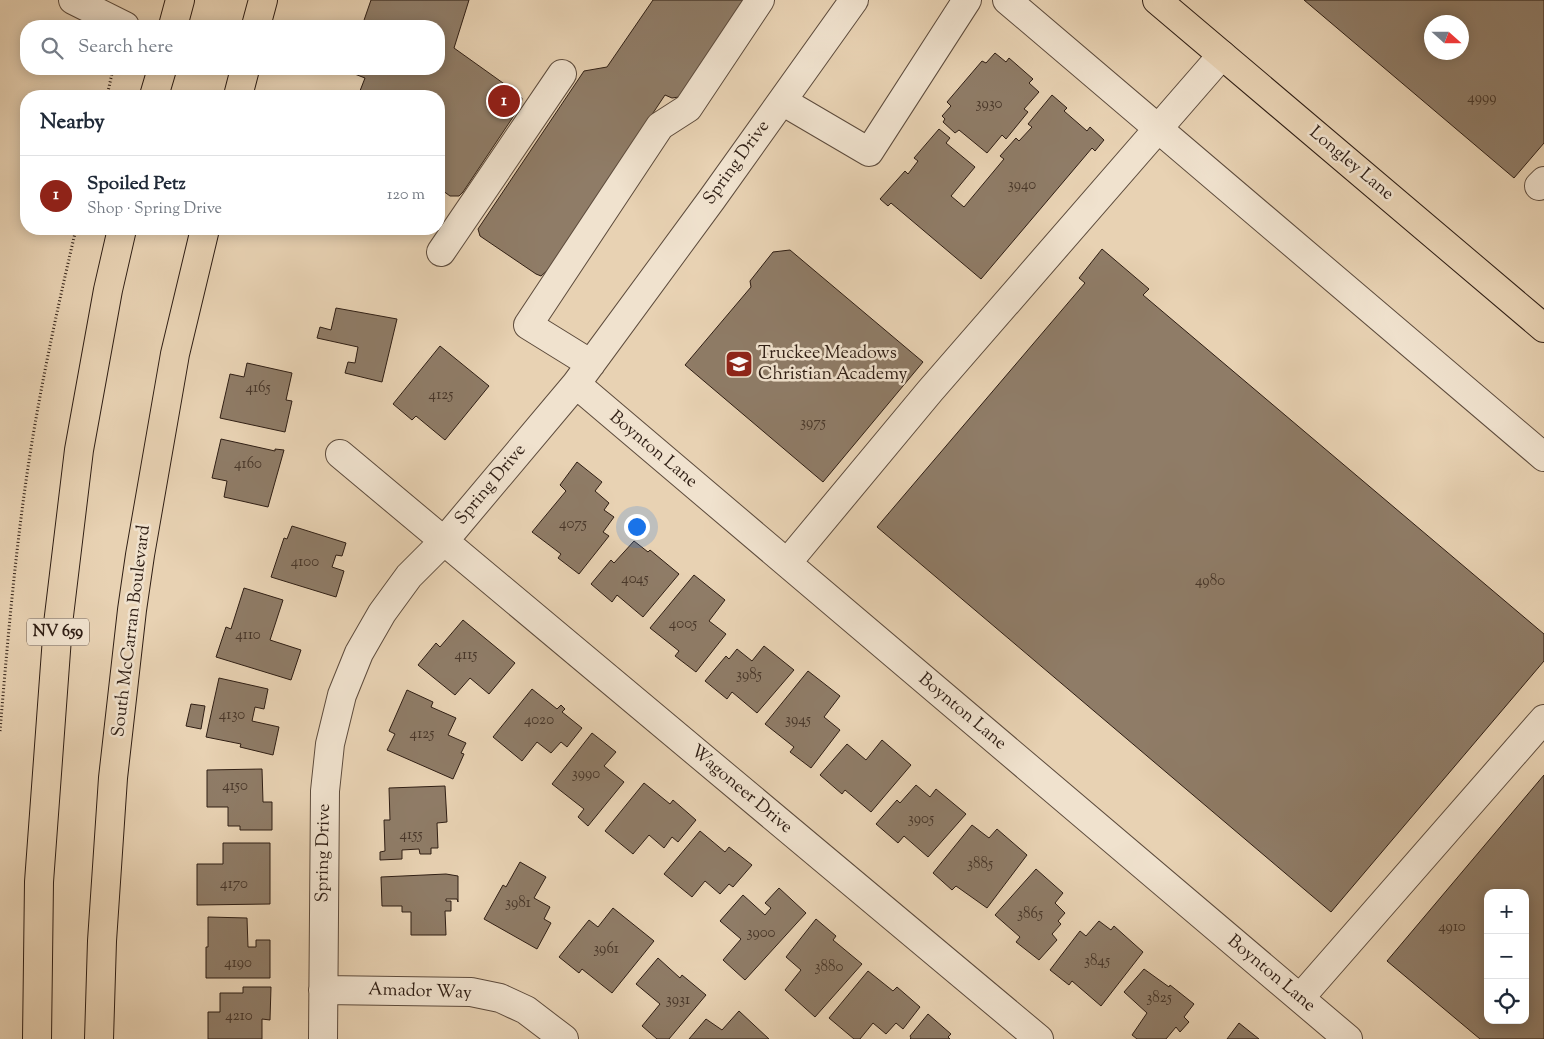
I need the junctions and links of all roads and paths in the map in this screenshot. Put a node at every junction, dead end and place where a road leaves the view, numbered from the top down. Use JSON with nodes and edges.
{"nodes":[{"id":1,"x":73,"y":0,"type":"edge"},
{"id":2,"x":180,"y":0,"type":"edge"},
{"id":3,"x":263,"y":0,"type":"edge"},
{"id":4,"x":760,"y":0,"type":"edge"},
{"id":5,"x":854,"y":0,"type":"edge"},
{"id":6,"x":967,"y":0,"type":"edge"},
{"id":7,"x":1006,"y":0,"type":"edge"},
{"id":8,"x":1157,"y":0,"type":"edge"},
{"id":9,"x":113,"y":20,"type":"edge"},
{"id":10,"x":175,"y":20,"type":"edge"},
{"id":11,"x":258,"y":20,"type":"edge"},
{"id":12,"x":1222,"y":55,"type":"junction"},
{"id":13,"x":562,"y":74,"type":"dead end"},
{"id":14,"x":112,"y":75,"type":"edge"},
{"id":15,"x":160,"y":75,"type":"edge"},
{"id":16,"x":243,"y":75,"type":"edge"},
{"id":17,"x":108,"y":90,"type":"edge"},
{"id":18,"x":156,"y":90,"type":"edge"},
{"id":19,"x":240,"y":90,"type":"edge"},
{"id":20,"x":782,"y":101,"type":"junction"},
{"id":21,"x":1158,"y":128,"type":"junction"},
{"id":22,"x":75,"y":235,"type":"edge"},
{"id":23,"x":121,"y":235,"type":"edge"},
{"id":24,"x":203,"y":235,"type":"edge"},
{"id":25,"x":441,"y":252,"type":"dead end"},
{"id":26,"x":1544,"y":328,"type":"edge"},
{"id":27,"x":583,"y":374,"type":"junction"},
{"id":28,"x":340,"y":454,"type":"dead end"},
{"id":29,"x":1544,"y":457,"type":"edge"},
{"id":30,"x":444,"y":541,"type":"junction"},
{"id":31,"x":787,"y":563,"type":"junction"},
{"id":32,"x":1544,"y":719,"type":"edge"},
{"id":33,"x":0,"y":731,"type":"edge"},
{"id":34,"x":323,"y":990,"type":"junction"},
{"id":35,"x":1300,"y":998,"type":"junction"},
{"id":36,"x":37,"y":1039,"type":"edge"},
{"id":37,"x":100,"y":1039,"type":"edge"},
{"id":38,"x":323,"y":1039,"type":"edge"},
{"id":39,"x":564,"y":1039,"type":"edge"},
{"id":40,"x":1038,"y":1039,"type":"edge"},
{"id":41,"x":1348,"y":1039,"type":"edge"}],
"edges":[{"from":1,"to":9,"type":"street"},
{"from":2,"to":10,"type":"main road"},
{"from":3,"to":11,"type":"main road"},
{"from":4,"to":27,"type":"street","name":"Boynton Lane"},
{"from":5,"to":20,"type":"street","name":"Spring Drive"},
{"from":6,"to":20,"type":"street"},
{"from":7,"to":21,"type":"street"},
{"from":8,"to":12,"type":"main road","name":"Longley Lane"},
{"from":12,"to":21,"type":"street"},
{"from":12,"to":26,"type":"main road","name":"Longley Lane"},
{"from":13,"to":25,"type":"street"},
{"from":14,"to":17,"type":"path"},
{"from":15,"to":18,"type":"main road"},
{"from":16,"to":19,"type":"main road"},
{"from":20,"to":27,"type":"street","name":"Spring Drive"},
{"from":21,"to":29,"type":"street"},
{"from":21,"to":31,"type":"street"},
{"from":22,"to":33,"type":"path"},
{"from":23,"to":36,"type":"main road","number":"NV 659"},
{"from":24,"to":37,"type":"main road","name":"South McCarran Boulevard"},
{"from":27,"to":30,"type":"street","name":"Spring Drive"},
{"from":27,"to":31,"type":"street","name":"Boynton Lane"},
{"from":28,"to":30,"type":"street","name":"Wagoneer Drive"},
{"from":30,"to":34,"type":"street","name":"Spring Drive"},
{"from":30,"to":40,"type":"street","name":"Wagoneer Drive"},
{"from":31,"to":35,"type":"street","name":"Boynton Lane"},
{"from":32,"to":35,"type":"street"},
{"from":34,"to":38,"type":"street","name":"Spring Drive"},
{"from":34,"to":39,"type":"street","name":"Amador Way"},
{"from":35,"to":41,"type":"street","name":"Boynton Lane"}]}
